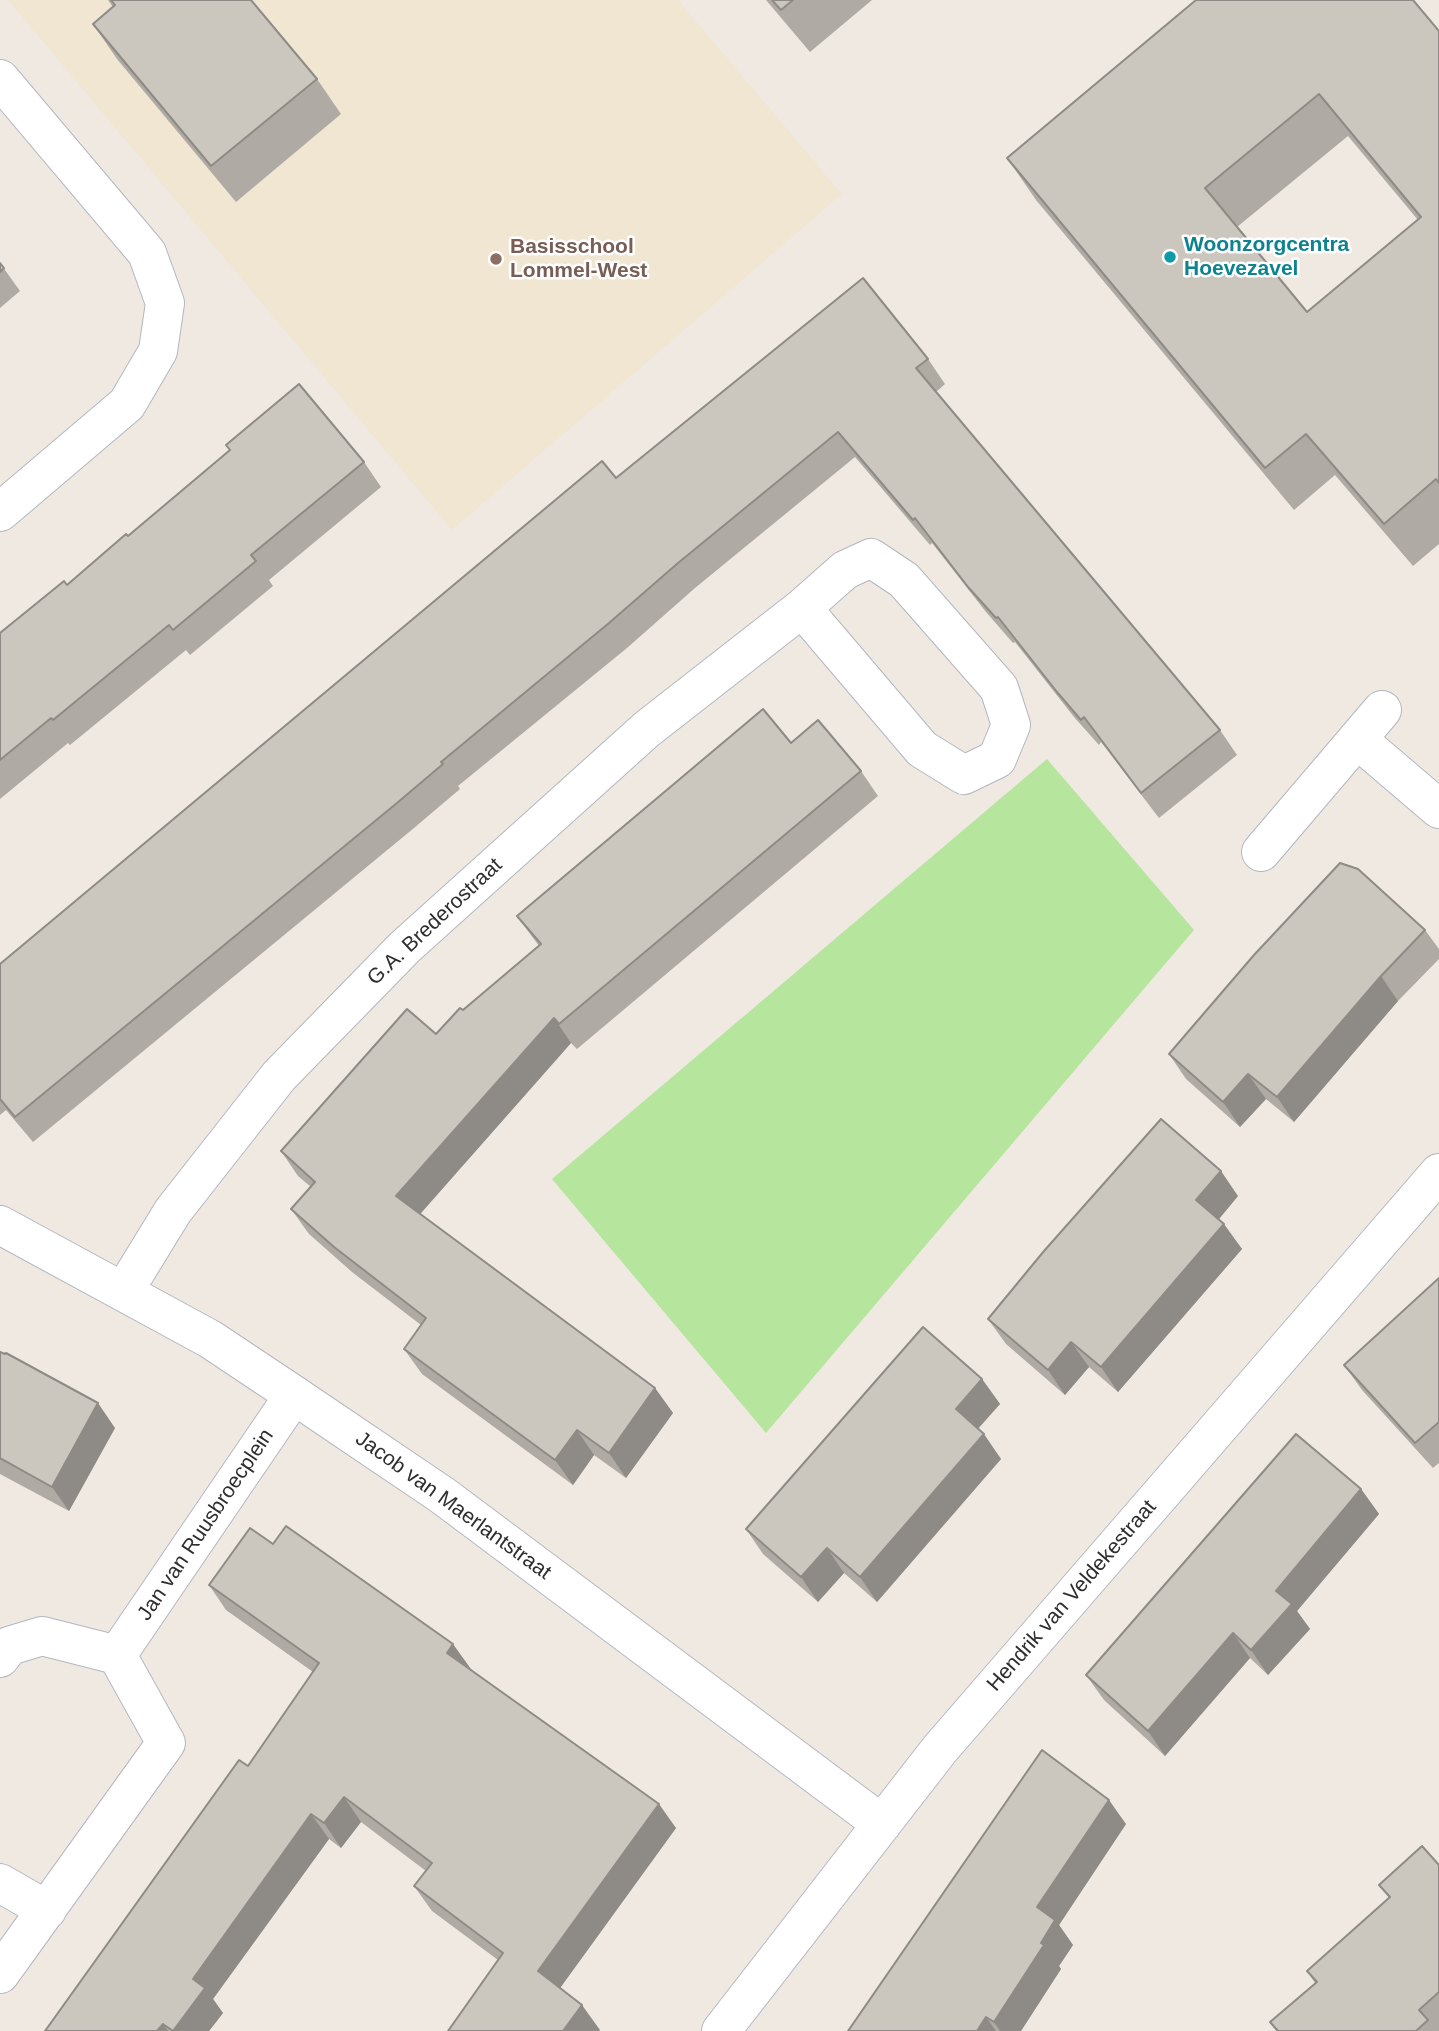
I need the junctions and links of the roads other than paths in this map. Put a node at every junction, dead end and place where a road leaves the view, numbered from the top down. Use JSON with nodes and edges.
{"nodes":[{"id":1,"x":0,"y":79,"type":"edge"},
{"id":2,"x":0,"y":512,"type":"edge"},
{"id":3,"x":802,"y":608,"type":"junction"},
{"id":4,"x":1382,"y":710,"type":"dead end"},
{"id":5,"x":1357,"y":739,"type":"junction"},
{"id":6,"x":1439,"y":809,"type":"edge"},
{"id":7,"x":1261,"y":852,"type":"dead end"},
{"id":8,"x":1439,"y":1173,"type":"edge"},
{"id":9,"x":0,"y":1225,"type":"edge"},
{"id":10,"x":124,"y":1291,"type":"junction"},
{"id":11,"x":295,"y":1395,"type":"junction"},
{"id":12,"x":117,"y":1655,"type":"junction"},
{"id":13,"x":0,"y":1658,"type":"edge"},
{"id":14,"x":882,"y":1824,"type":"junction"},
{"id":15,"x":0,"y":1883,"type":"edge"},
{"id":16,"x":47,"y":1910,"type":"junction"},
{"id":17,"x":0,"y":1974,"type":"edge"},
{"id":18,"x":721,"y":2031,"type":"edge"}],
"edges":[{"from":1,"to":2,"type":"street"},
{"from":3,"to":3,"type":"street","name":"G.A. Brederostraat"},
{"from":3,"to":10,"type":"street","name":"G.A. Brederostraat"},
{"from":4,"to":5,"type":"street"},
{"from":5,"to":6,"type":"street"},
{"from":5,"to":7,"type":"street"},
{"from":8,"to":14,"type":"street","name":"Hendrik van Veldekestraat"},
{"from":9,"to":10,"type":"street","name":"Jacob van Maerlantstraat"},
{"from":10,"to":11,"type":"street","name":"Jacob van Maerlantstraat"},
{"from":11,"to":12,"type":"street","name":"Jan van Ruusbroecplein"},
{"from":11,"to":14,"type":"street","name":"Jacob van Maerlantstraat"},
{"from":12,"to":13,"type":"street"},
{"from":12,"to":16,"type":"street"},
{"from":14,"to":18,"type":"street","name":"Hendrik van Veldekestraat"},
{"from":15,"to":16,"type":"street"},
{"from":16,"to":17,"type":"street"}]}
